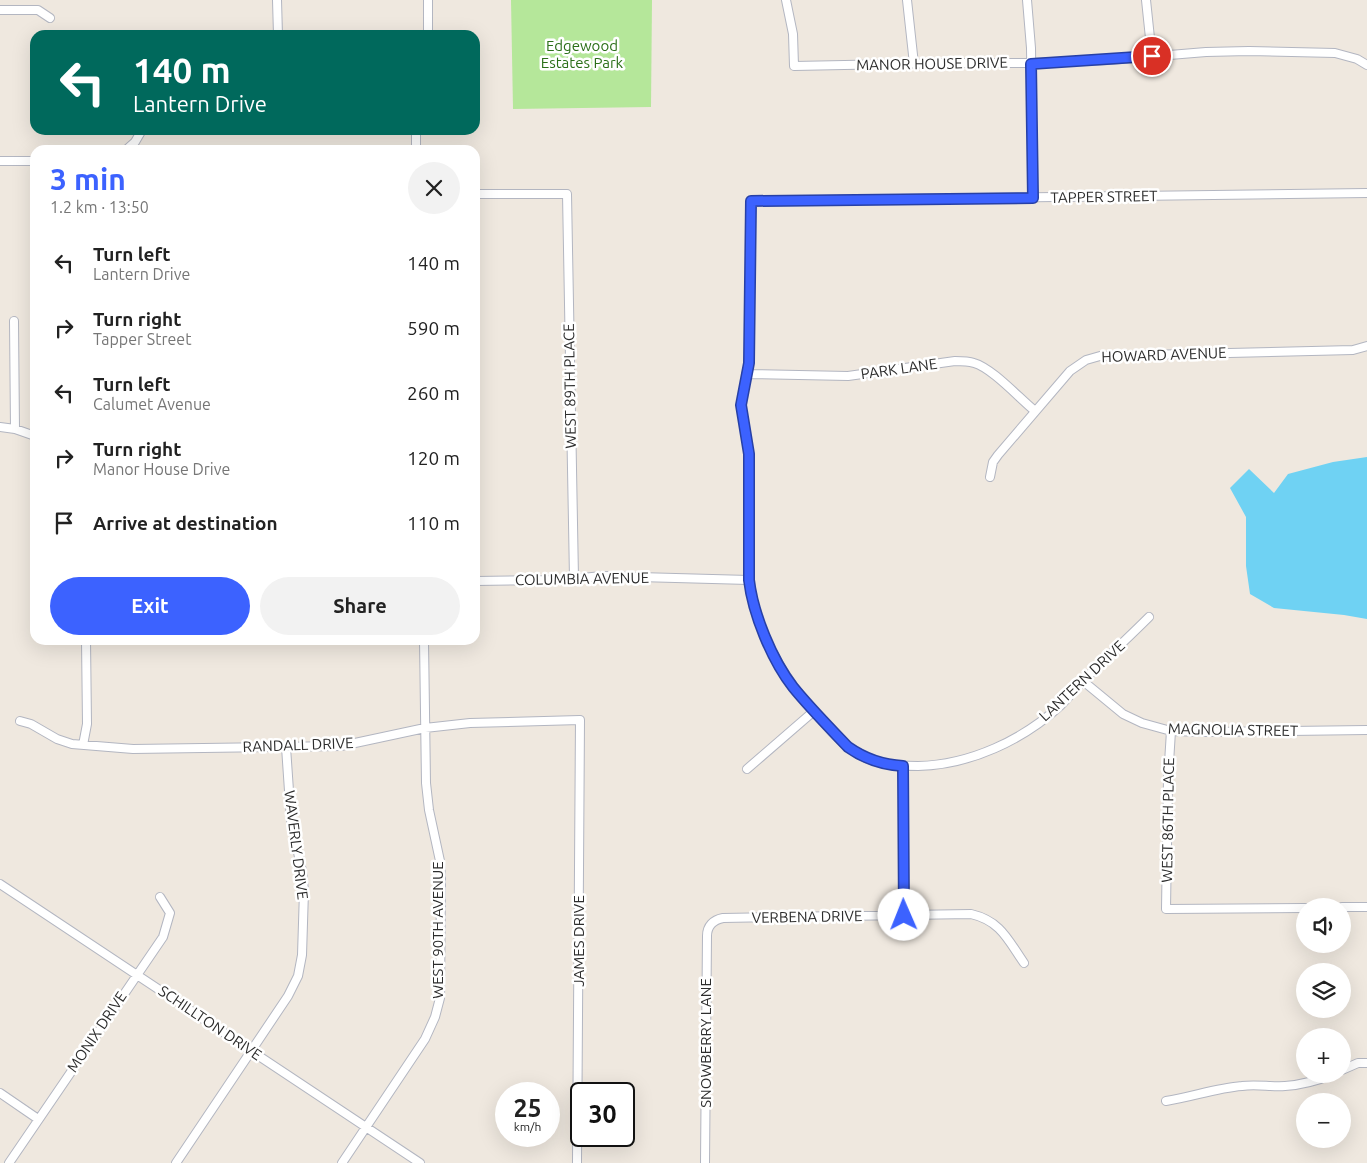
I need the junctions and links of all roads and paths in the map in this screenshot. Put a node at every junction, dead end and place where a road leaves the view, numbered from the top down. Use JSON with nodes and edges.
{"nodes":[{"id":1,"x":278,"y":0,"type":"edge"},
{"id":2,"x":428,"y":0,"type":"edge"},
{"id":3,"x":786,"y":0,"type":"edge"},
{"id":4,"x":907,"y":0,"type":"edge"},
{"id":5,"x":1027,"y":0,"type":"edge"},
{"id":6,"x":1146,"y":0,"type":"edge"},
{"id":7,"x":0,"y":10,"type":"edge"},
{"id":8,"x":50,"y":18,"type":"dead end"},
{"id":9,"x":278,"y":30,"type":"edge"},
{"id":10,"x":428,"y":30,"type":"edge"},
{"id":11,"x":1152,"y":56,"type":"junction"},
{"id":12,"x":914,"y":64,"type":"junction"},
{"id":13,"x":1031,"y":64,"type":"junction"},
{"id":14,"x":1367,"y":65,"type":"edge"},
{"id":15,"x":139,"y":135,"type":"edge"},
{"id":16,"x":132,"y":145,"type":"edge"},
{"id":17,"x":0,"y":161,"type":"edge"},
{"id":18,"x":30,"y":161,"type":"edge"},
{"id":19,"x":1367,"y":193,"type":"edge"},
{"id":20,"x":480,"y":194,"type":"edge"},
{"id":21,"x":1033,"y":198,"type":"junction"},
{"id":22,"x":751,"y":201,"type":"joint"},
{"id":23,"x":14,"y":321,"type":"dead end"},
{"id":24,"x":1367,"y":346,"type":"edge"},
{"id":25,"x":746,"y":374,"type":"junction"},
{"id":26,"x":1035,"y":412,"type":"junction"},
{"id":27,"x":0,"y":427,"type":"edge"},
{"id":28,"x":15,"y":429,"type":"junction"},
{"id":29,"x":30,"y":434,"type":"edge"},
{"id":30,"x":990,"y":478,"type":"dead end"},
{"id":31,"x":574,"y":578,"type":"junction"},
{"id":32,"x":749,"y":580,"type":"junction"},
{"id":33,"x":480,"y":581,"type":"edge"},
{"id":34,"x":1149,"y":617,"type":"dead end"},
{"id":35,"x":86,"y":645,"type":"edge"},
{"id":36,"x":424,"y":645,"type":"edge"},
{"id":37,"x":1083,"y":681,"type":"junction"},
{"id":38,"x":814,"y":711,"type":"junction"},
{"id":39,"x":580,"y":720,"type":"joint"},
{"id":40,"x":20,"y":721,"type":"dead end"},
{"id":41,"x":425,"y":728,"type":"junction"},
{"id":42,"x":1367,"y":730,"type":"edge"},
{"id":43,"x":1171,"y":731,"type":"junction"},
{"id":44,"x":83,"y":745,"type":"junction"},
{"id":45,"x":286,"y":747,"type":"junction"},
{"id":46,"x":903,"y":766,"type":"junction"},
{"id":47,"x":747,"y":769,"type":"dead end"},
{"id":48,"x":0,"y":884,"type":"edge"},
{"id":49,"x":160,"y":897,"type":"dead end"},
{"id":50,"x":1351,"y":907,"type":"edge"},
{"id":51,"x":1367,"y":907,"type":"edge"},
{"id":52,"x":1296,"y":908,"type":"edge"},
{"id":53,"x":904,"y":915,"type":"junction"},
{"id":54,"x":711,"y":924,"type":"joint"},
{"id":55,"x":1024,"y":963,"type":"dead end"},
{"id":56,"x":136,"y":974,"type":"junction"},
{"id":57,"x":252,"y":1051,"type":"junction"},
{"id":58,"x":1367,"y":1063,"type":"edge"},
{"id":59,"x":1351,"y":1066,"type":"edge"},
{"id":60,"x":1300,"y":1083,"type":"edge"},
{"id":61,"x":0,"y":1093,"type":"edge"},
{"id":62,"x":1166,"y":1101,"type":"dead end"},
{"id":63,"x":38,"y":1119,"type":"junction"},
{"id":64,"x":366,"y":1128,"type":"junction"},
{"id":65,"x":8,"y":1163,"type":"edge"},
{"id":66,"x":176,"y":1163,"type":"edge"},
{"id":67,"x":342,"y":1163,"type":"edge"},
{"id":68,"x":420,"y":1163,"type":"edge"},
{"id":69,"x":577,"y":1163,"type":"edge"},
{"id":70,"x":705,"y":1163,"type":"edge"}],
"edges":[{"from":1,"to":9,"type":"street"},
{"from":2,"to":10,"type":"street"},
{"from":3,"to":12,"type":"street","name":"MANOR HOUSE DRIVE"},
{"from":4,"to":12,"type":"street"},
{"from":5,"to":13,"type":"street"},
{"from":6,"to":11,"type":"street"},
{"from":7,"to":8,"type":"street"},
{"from":11,"to":13,"type":"street","name":"MANOR HOUSE DRIVE"},
{"from":11,"to":14,"type":"street","name":"MANOR HOUSE DRIVE"},
{"from":12,"to":13,"type":"street","name":"MANOR HOUSE DRIVE"},
{"from":13,"to":21,"type":"street"},
{"from":15,"to":16,"type":"street"},
{"from":17,"to":18,"type":"street"},
{"from":19,"to":21,"type":"street","name":"TAPPER STREET"},
{"from":20,"to":31,"type":"street","name":"WEST 89TH PLACE"},
{"from":21,"to":22,"type":"street","name":"TAPPER STREET"},
{"from":22,"to":25,"type":"street","name":"LANTERN DRIVE"},
{"from":23,"to":28,"type":"street"},
{"from":24,"to":26,"type":"street","name":"HOWARD AVENUE"},
{"from":25,"to":26,"type":"street","name":"PARK LANE"},
{"from":25,"to":32,"type":"street","name":"LANTERN DRIVE"},
{"from":26,"to":30,"type":"street","name":"HOWARD AVENUE"},
{"from":27,"to":28,"type":"street"},
{"from":28,"to":29,"type":"street"},
{"from":31,"to":32,"type":"street","name":"COLUMBIA AVENUE"},
{"from":31,"to":33,"type":"street","name":"COLUMBIA AVENUE"},
{"from":32,"to":38,"type":"street","name":"LANTERN DRIVE"},
{"from":34,"to":37,"type":"street","name":"LANTERN DRIVE"},
{"from":35,"to":44,"type":"street"},
{"from":36,"to":41,"type":"street","name":"WEST 90TH AVENUE"},
{"from":37,"to":43,"type":"street","name":"MAGNOLIA STREET"},
{"from":37,"to":46,"type":"street","name":"LANTERN DRIVE"},
{"from":38,"to":46,"type":"street","name":"LANTERN DRIVE"},
{"from":38,"to":47,"type":"street"},
{"from":39,"to":41,"type":"street","name":"RANDALL DRIVE"},
{"from":39,"to":69,"type":"street","name":"JAMES DRIVE"},
{"from":40,"to":44,"type":"street","name":"RANDALL DRIVE"},
{"from":41,"to":45,"type":"street","name":"RANDALL DRIVE"},
{"from":41,"to":64,"type":"street","name":"WEST 90TH AVENUE"},
{"from":42,"to":43,"type":"street","name":"MAGNOLIA STREET"},
{"from":43,"to":52,"type":"street","name":"WEST 86TH PLACE"},
{"from":44,"to":45,"type":"street","name":"RANDALL DRIVE"},
{"from":45,"to":57,"type":"street","name":"WAVERLY DRIVE"},
{"from":46,"to":53,"type":"street"},
{"from":48,"to":56,"type":"street","name":"SCHILLTON DRIVE"},
{"from":49,"to":56,"type":"street","name":"MONIX DRIVE"},
{"from":50,"to":51,"type":"street"},
{"from":53,"to":54,"type":"street","name":"VERBENA DRIVE"},
{"from":53,"to":55,"type":"street","name":"VERBENA DRIVE"},
{"from":54,"to":70,"type":"street","name":"SNOWBERRY LANE"},
{"from":56,"to":57,"type":"street","name":"SCHILLTON DRIVE"},
{"from":56,"to":63,"type":"street","name":"MONIX DRIVE"},
{"from":57,"to":64,"type":"street","name":"SCHILLTON DRIVE"},
{"from":57,"to":66,"type":"street","name":"WAVERLY DRIVE"},
{"from":58,"to":59,"type":"street"},
{"from":60,"to":62,"type":"street"},
{"from":61,"to":63,"type":"street"},
{"from":63,"to":65,"type":"street","name":"MONIX DRIVE"},
{"from":64,"to":67,"type":"street","name":"WEST 90TH AVENUE"},
{"from":64,"to":68,"type":"street","name":"SCHILLTON DRIVE"}]}
